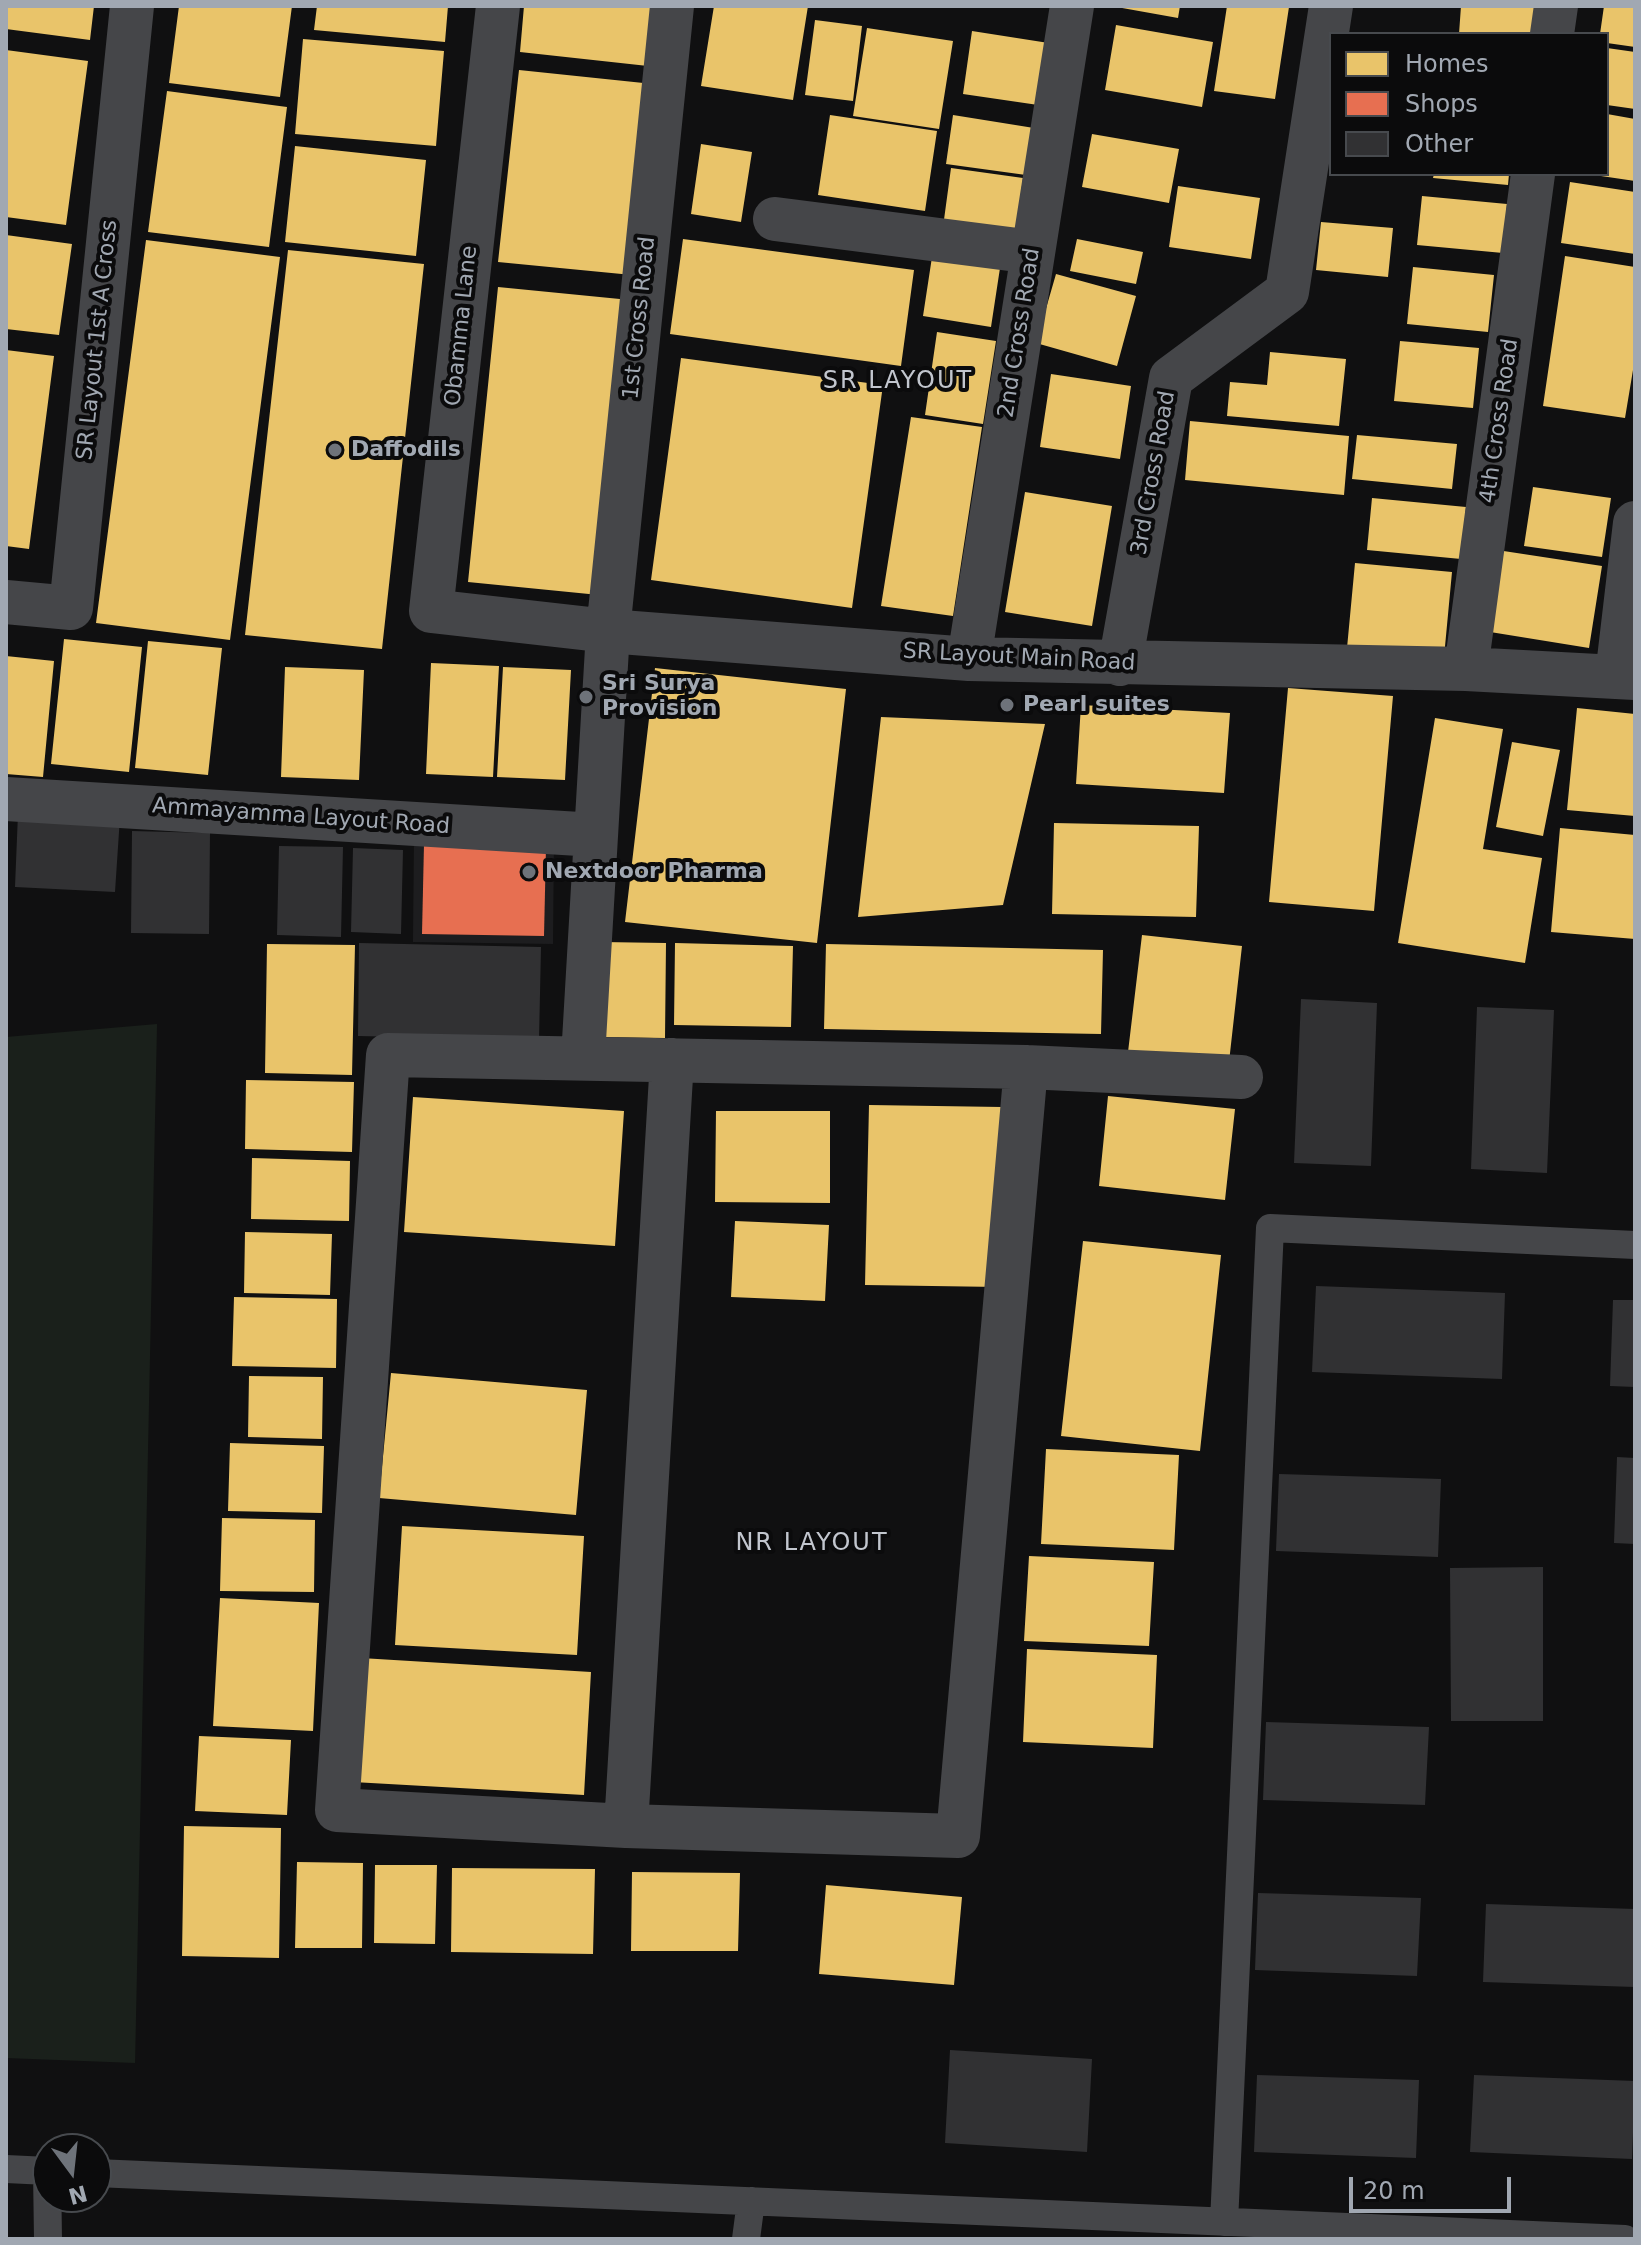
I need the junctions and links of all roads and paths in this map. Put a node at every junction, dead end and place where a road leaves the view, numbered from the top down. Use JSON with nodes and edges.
{"nodes":[{"id":1,"x":132,"y":6,"type":"edge"},
{"id":2,"x":498,"y":6,"type":"edge"},
{"id":3,"x":672,"y":6,"type":"edge"},
{"id":4,"x":1069,"y":6,"type":"edge"},
{"id":5,"x":1331,"y":6,"type":"edge"},
{"id":6,"x":1556,"y":6,"type":"edge"},
{"id":7,"x":1552,"y":32,"type":"edge"},
{"id":8,"x":1533,"y":176,"type":"edge"},
{"id":9,"x":775,"y":219,"type":"dead end"},
{"id":10,"x":1033,"y":252,"type":"junction"},
{"id":11,"x":1635,"y":523,"type":"edge"},
{"id":12,"x":6,"y":602,"type":"edge"},
{"id":13,"x":608,"y":631,"type":"junction"},
{"id":14,"x":969,"y":659,"type":"junction"},
{"id":15,"x":1120,"y":664,"type":"junction"},
{"id":16,"x":1466,"y":669,"type":"junction"},
{"id":17,"x":1626,"y":677,"type":"edge"},
{"id":18,"x":6,"y":799,"type":"edge"},
{"id":19,"x":596,"y":835,"type":"junction"},
{"id":20,"x":583,"y":1058,"type":"junction"},
{"id":21,"x":672,"y":1060,"type":"junction"},
{"id":22,"x":1026,"y":1067,"type":"junction"},
{"id":23,"x":1241,"y":1077,"type":"dead end"},
{"id":24,"x":1635,"y":1245,"type":"edge"},
{"id":25,"x":626,"y":1826,"type":"junction"},
{"id":26,"x":6,"y":2169,"type":"edge"},
{"id":27,"x":32,"y":2170,"type":"edge"},
{"id":28,"x":112,"y":2174,"type":"edge"},
{"id":29,"x":751,"y":2201,"type":"junction"},
{"id":30,"x":48,"y":2213,"type":"edge"},
{"id":31,"x":1224,"y":2222,"type":"junction"},
{"id":32,"x":48,"y":2239,"type":"edge"},
{"id":33,"x":746,"y":2239,"type":"edge"},
{"id":34,"x":1625,"y":2239,"type":"edge"}],
"edges":[{"from":1,"to":12,"type":"street","name":"SR Layout 1st A Cross"},
{"from":2,"to":13,"type":"street","name":"Obamma Lane"},
{"from":3,"to":13,"type":"street","name":"1st Cross Road"},
{"from":4,"to":10,"type":"street","name":"2nd Cross Road"},
{"from":5,"to":15,"type":"street","name":"3rd Cross Road"},
{"from":6,"to":7,"type":"street"},
{"from":8,"to":16,"type":"street","name":"4th Cross Road"},
{"from":9,"to":10,"type":"street"},
{"from":10,"to":14,"type":"street","name":"2nd Cross Road"},
{"from":11,"to":17,"type":"street"},
{"from":13,"to":14,"type":"street","name":"SR Layout Main Road"},
{"from":13,"to":19,"type":"street"},
{"from":14,"to":15,"type":"street","name":"SR Layout Main Road"},
{"from":15,"to":16,"type":"street","name":"SR Layout Main Road"},
{"from":16,"to":17,"type":"street","name":"SR Layout Main Road"},
{"from":18,"to":19,"type":"street","name":"Ammayamma Layout Road"},
{"from":19,"to":20,"type":"street"},
{"from":20,"to":21,"type":"street"},
{"from":20,"to":25,"type":"street"},
{"from":21,"to":22,"type":"street"},
{"from":21,"to":25,"type":"street"},
{"from":22,"to":23,"type":"street"},
{"from":22,"to":25,"type":"street"},
{"from":24,"to":31,"type":"lane"},
{"from":26,"to":27,"type":"lane"},
{"from":28,"to":29,"type":"lane"},
{"from":29,"to":31,"type":"lane"},
{"from":29,"to":33,"type":"lane"},
{"from":30,"to":32,"type":"lane"},
{"from":31,"to":34,"type":"lane"}]}
